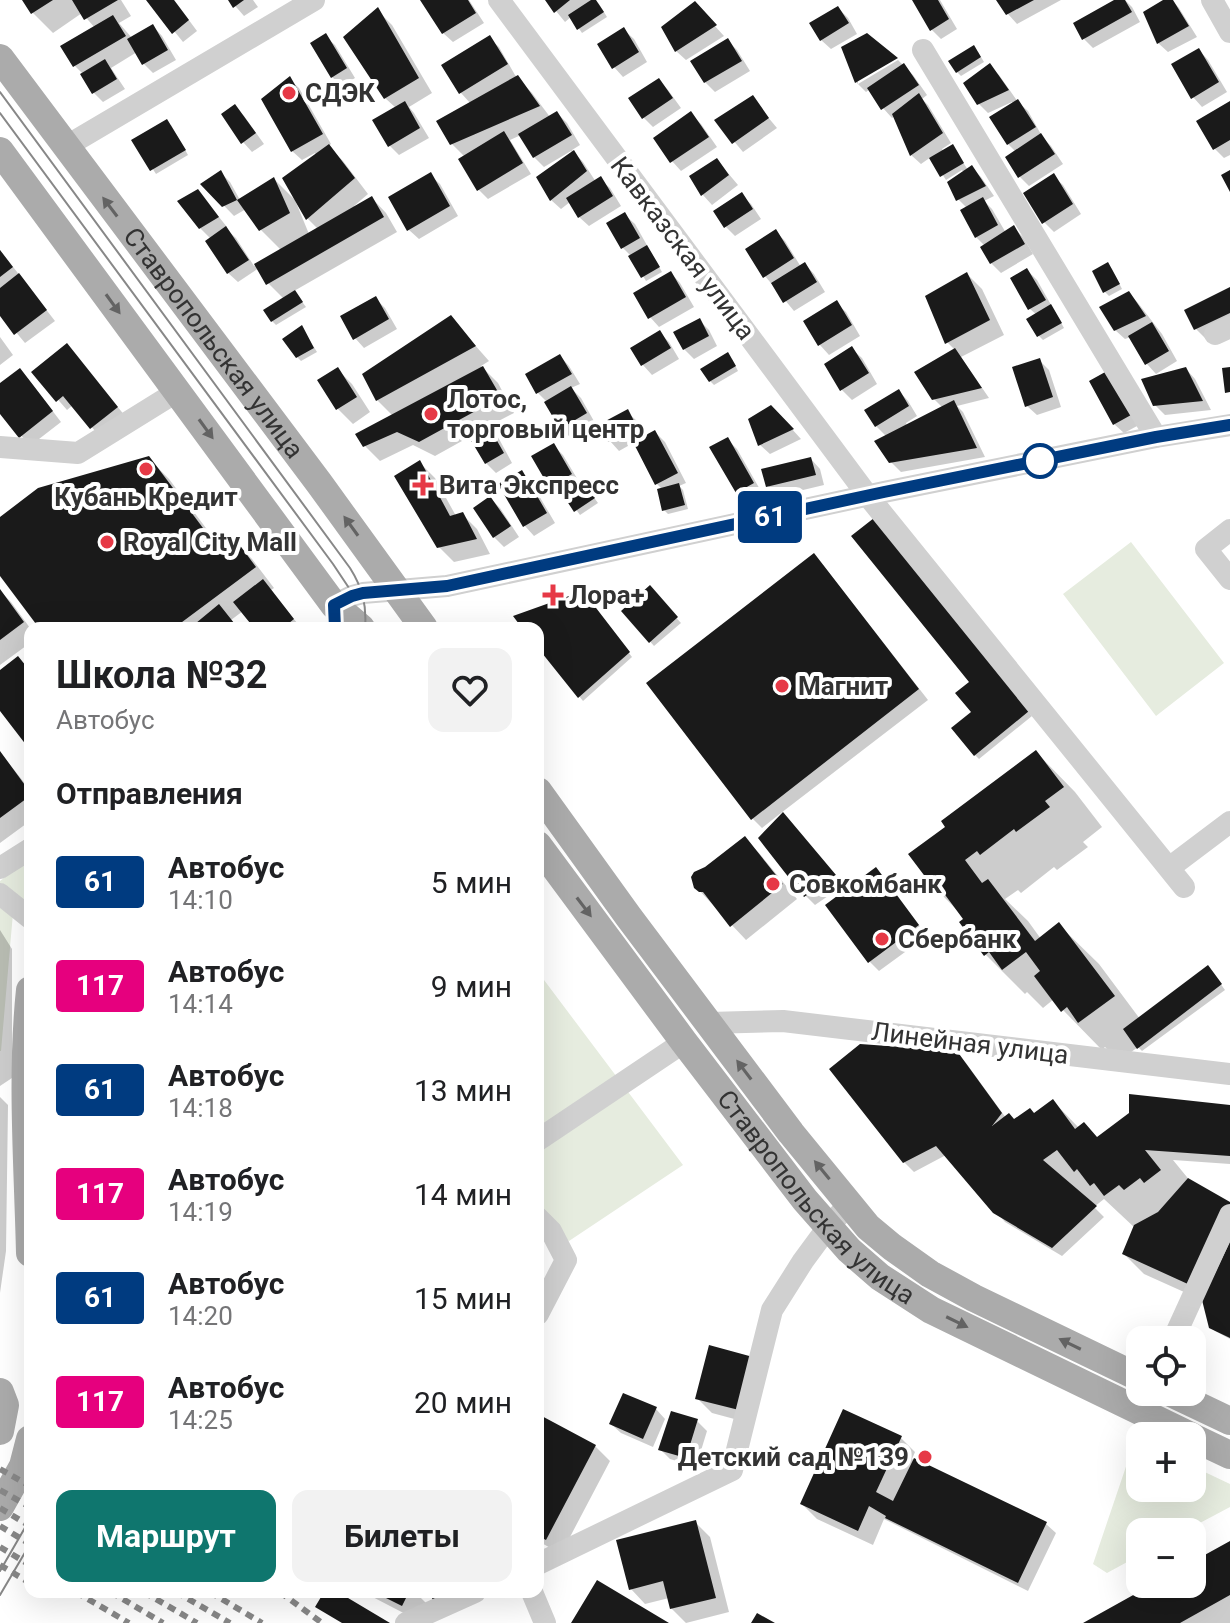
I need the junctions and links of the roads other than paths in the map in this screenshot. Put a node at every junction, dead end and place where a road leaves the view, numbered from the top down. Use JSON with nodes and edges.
{"nodes":[{"id":1,"x":314,"y":0,"type":"edge"},
{"id":2,"x":499,"y":0,"type":"edge"},
{"id":3,"x":1212,"y":0,"type":"edge"},
{"id":4,"x":1230,"y":32,"type":"edge"},
{"id":5,"x":923,"y":50,"type":"dead end"},
{"id":6,"x":0,"y":58,"type":"edge"},
{"id":7,"x":65,"y":147,"type":"junction"},
{"id":8,"x":0,"y":151,"type":"edge"},
{"id":9,"x":178,"y":391,"type":"junction"},
{"id":10,"x":1230,"y":425,"type":"edge"},
{"id":11,"x":1156,"y":437,"type":"junction"},
{"id":12,"x":0,"y":447,"type":"edge"},
{"id":13,"x":868,"y":496,"type":"junction"},
{"id":14,"x":1230,"y":530,"type":"edge"},
{"id":15,"x":1230,"y":579,"type":"edge"},
{"id":16,"x":396,"y":589,"type":"junction"},
{"id":17,"x":335,"y":616,"type":"edge"},
{"id":18,"x":420,"y":622,"type":"edge"},
{"id":19,"x":544,"y":800,"type":"edge"},
{"id":20,"x":544,"y":805,"type":"edge"},
{"id":21,"x":1230,"y":822,"type":"edge"},
{"id":22,"x":563,"y":827,"type":"junction"},
{"id":23,"x":24,"y":853,"type":"edge"},
{"id":24,"x":544,"y":853,"type":"edge"},
{"id":25,"x":0,"y":868,"type":"edge"},
{"id":26,"x":1169,"y":868,"type":"junction"},
{"id":27,"x":1184,"y":887,"type":"dead end"},
{"id":28,"x":0,"y":894,"type":"edge"},
{"id":29,"x":24,"y":913,"type":"edge"},
{"id":30,"x":709,"y":1023,"type":"junction"},
{"id":31,"x":684,"y":1042,"type":"junction"},
{"id":32,"x":1230,"y":1074,"type":"edge"},
{"id":33,"x":544,"y":1136,"type":"edge"},
{"id":34,"x":849,"y":1204,"type":"junction"},
{"id":35,"x":1230,"y":1215,"type":"edge"},
{"id":36,"x":544,"y":1224,"type":"edge"},
{"id":37,"x":828,"y":1227,"type":"junction"},
{"id":38,"x":544,"y":1302,"type":"edge"},
{"id":39,"x":1179,"y":1326,"type":"edge"},
{"id":40,"x":1126,"y":1371,"type":"edge"},
{"id":41,"x":0,"y":1392,"type":"edge"},
{"id":42,"x":1198,"y":1406,"type":"edge"},
{"id":43,"x":1230,"y":1421,"type":"edge"},
{"id":44,"x":1163,"y":1422,"type":"edge"},
{"id":45,"x":0,"y":1431,"type":"edge"},
{"id":46,"x":1206,"y":1443,"type":"edge"},
{"id":47,"x":1230,"y":1455,"type":"edge"},
{"id":48,"x":24,"y":1462,"type":"edge"},
{"id":49,"x":0,"y":1507,"type":"edge"},
{"id":50,"x":544,"y":1561,"type":"edge"},
{"id":51,"x":462,"y":1598,"type":"edge"},
{"id":52,"x":535,"y":1598,"type":"edge"},
{"id":53,"x":406,"y":1623,"type":"edge"},
{"id":54,"x":545,"y":1623,"type":"edge"}],
"edges":[{"from":1,"to":7,"type":"street"},
{"from":2,"to":13,"type":"street","name":"Кавказская улица"},
{"from":3,"to":4,"type":"street"},
{"from":5,"to":11,"type":"street"},
{"from":6,"to":7,"type":"main road","name":"Ставропольская улица"},
{"from":16,"to":7,"type":"main road","name":"Ставропольская улица","one_way":true},
{"from":8,"to":9,"type":"main road","one_way":true},
{"from":9,"to":12,"type":"street"},
{"from":9,"to":17,"type":"main road","one_way":true},
{"from":10,"to":11,"type":"street"},
{"from":11,"to":13,"type":"street"},
{"from":13,"to":16,"type":"street"},
{"from":13,"to":26,"type":"street","name":"Кавказская улица"},
{"from":14,"to":15,"type":"street"},
{"from":16,"to":17,"type":"street"},
{"from":16,"to":18,"type":"main road","name":"Ставропольская улица"},
{"from":19,"to":22,"type":"main road","name":"Ставропольская улица"},
{"from":20,"to":22,"type":"main road","name":"Ставропольская улица"},
{"from":21,"to":26,"type":"street"},
{"from":22,"to":30,"type":"main road","name":"Ставропольская улица"},
{"from":23,"to":25,"type":"street"},
{"from":24,"to":31,"type":"main road","name":"Ставропольская улица","one_way":true},
{"from":26,"to":27,"type":"street","name":"Кавказская улица"},
{"from":28,"to":29,"type":"street"},
{"from":30,"to":32,"type":"street","name":"Линейная улица"},
{"from":34,"to":30,"type":"main road","name":"Ставропольская улица","one_way":true},
{"from":31,"to":33,"type":"street"},
{"from":31,"to":37,"type":"main road","name":"Ставропольская улица"},
{"from":34,"to":37,"type":"street"},
{"from":40,"to":34,"type":"main road","name":"Ставропольская улица","one_way":true},
{"from":35,"to":39,"type":"street"},
{"from":36,"to":38,"type":"street"},
{"from":37,"to":44,"type":"main road","name":"Ставропольская улица","one_way":true},
{"from":37,"to":50,"type":"street"},
{"from":41,"to":45,"type":"main road"},
{"from":42,"to":43,"type":"main road"},
{"from":46,"to":47,"type":"main road","name":"Ставропольская улица"},
{"from":48,"to":49,"type":"main road"},
{"from":51,"to":53,"type":"street"},
{"from":52,"to":54,"type":"street"}]}
